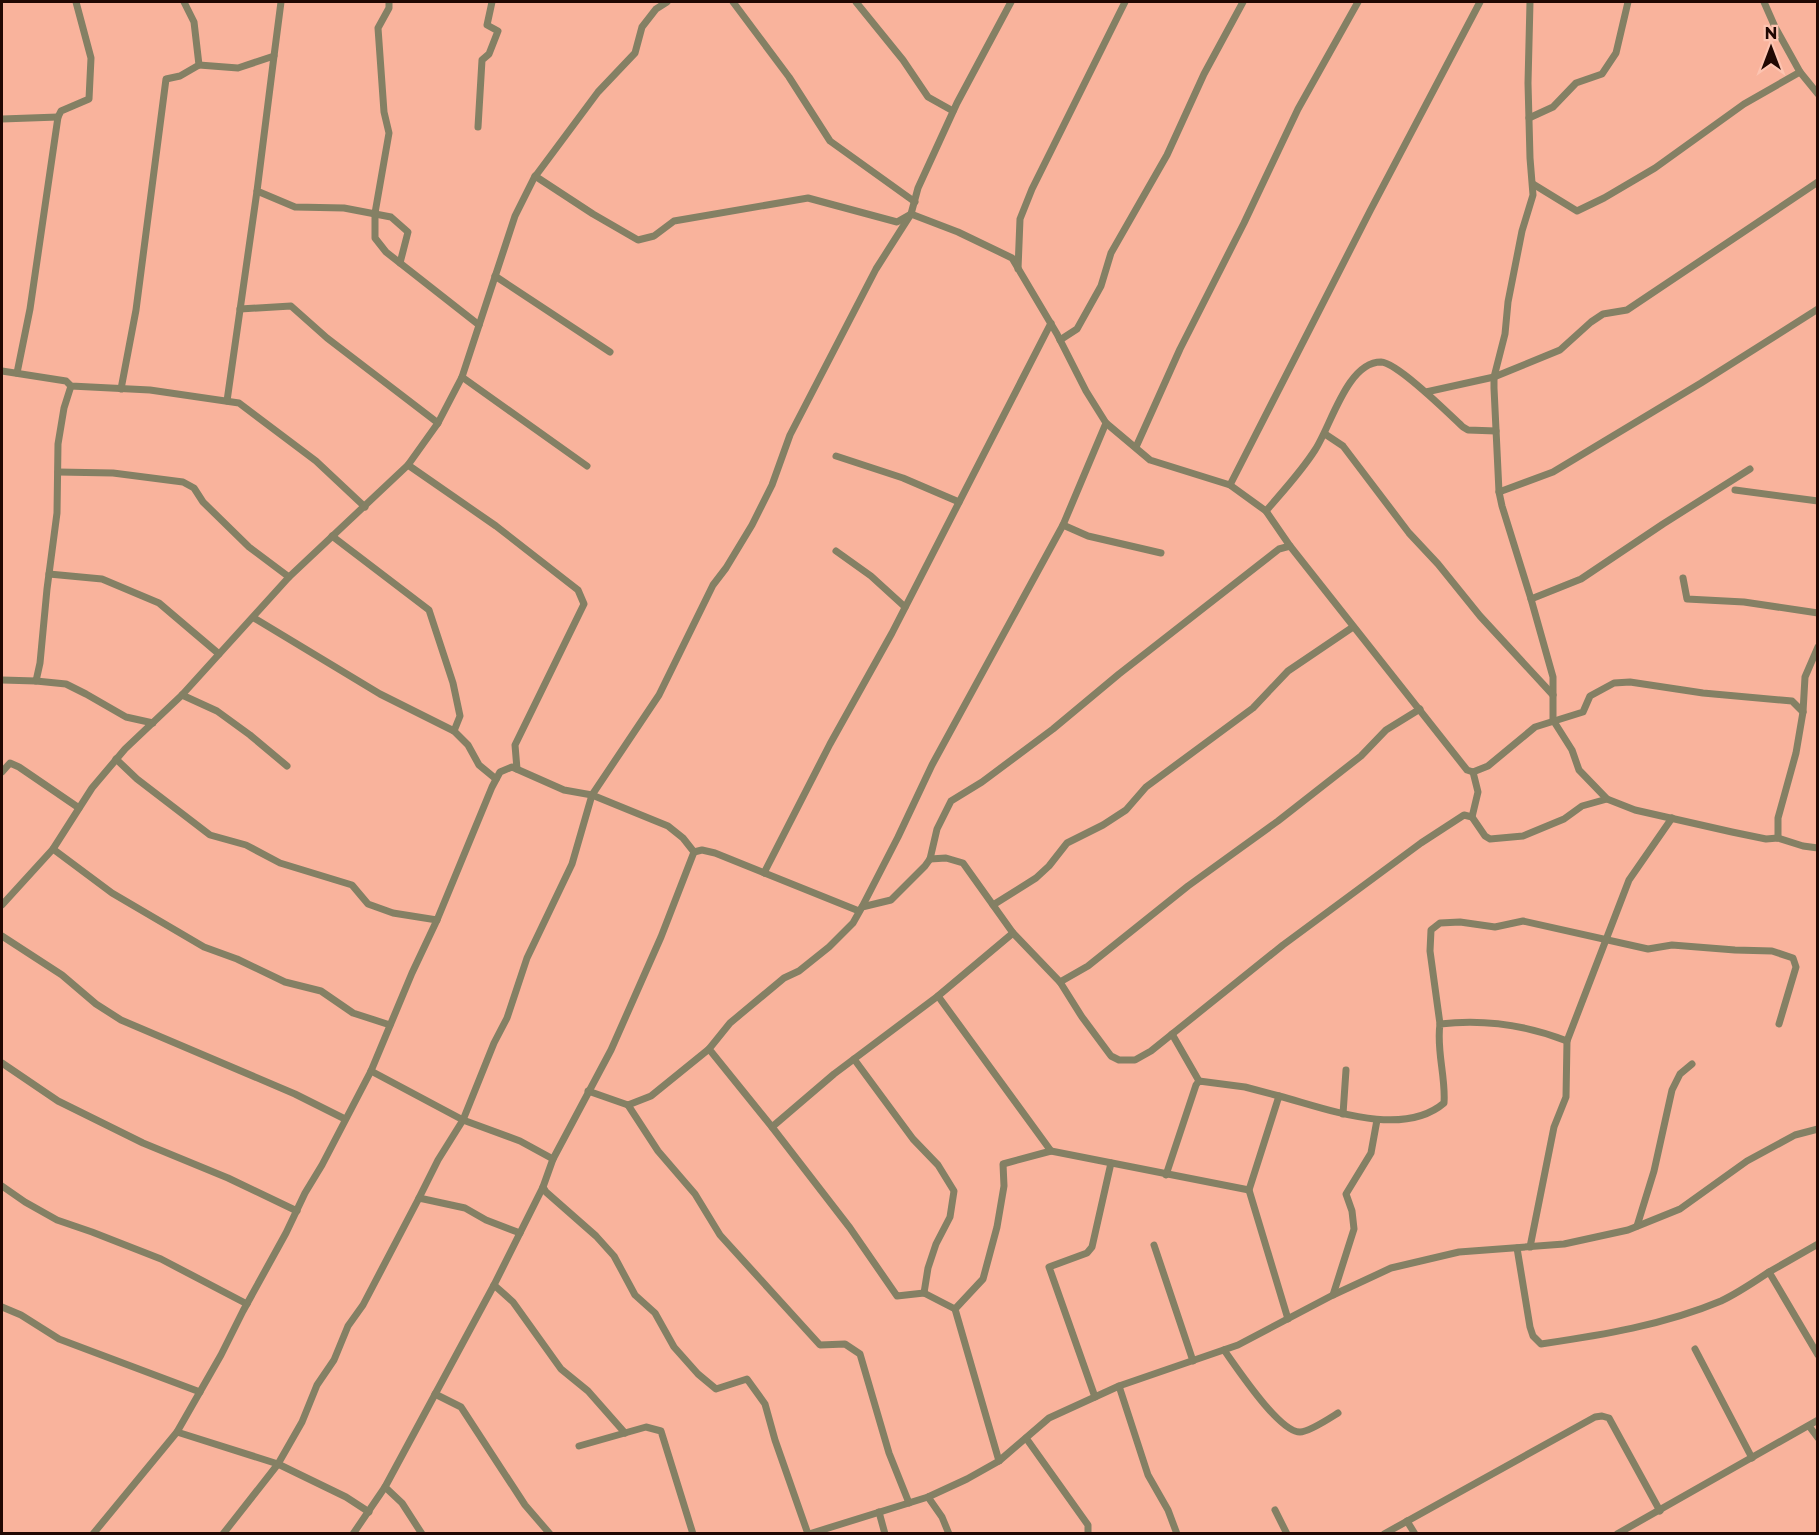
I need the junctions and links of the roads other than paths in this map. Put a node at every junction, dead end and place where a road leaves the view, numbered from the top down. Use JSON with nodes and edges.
{"nodes":[{"id":1,"x":76,"y":2,"type":"edge"},
{"id":2,"x":184,"y":2,"type":"edge"},
{"id":3,"x":281,"y":2,"type":"edge"},
{"id":4,"x":389,"y":2,"type":"edge"},
{"id":5,"x":492,"y":2,"type":"edge"},
{"id":6,"x":668,"y":2,"type":"edge"},
{"id":7,"x":733,"y":2,"type":"edge"},
{"id":8,"x":856,"y":2,"type":"edge"},
{"id":9,"x":1011,"y":2,"type":"edge"},
{"id":10,"x":1125,"y":2,"type":"edge"},
{"id":11,"x":1243,"y":2,"type":"edge"},
{"id":12,"x":1358,"y":2,"type":"edge"},
{"id":13,"x":1480,"y":2,"type":"edge"},
{"id":14,"x":1530,"y":2,"type":"edge"},
{"id":15,"x":1628,"y":2,"type":"edge"},
{"id":16,"x":1764,"y":2,"type":"edge"},
{"id":17,"x":274,"y":56,"type":"junction"},
{"id":18,"x":199,"y":65,"type":"junction"},
{"id":19,"x":1800,"y":72,"type":"junction"},
{"id":20,"x":1816,"y":89,"type":"edge"},
{"id":21,"x":953,"y":111,"type":"junction"},
{"id":22,"x":58,"y":117,"type":"junction"},
{"id":23,"x":1529,"y":118,"type":"junction"},
{"id":24,"x":2,"y":119,"type":"edge"},
{"id":25,"x":478,"y":127,"type":"dead end"},
{"id":26,"x":535,"y":176,"type":"junction"},
{"id":27,"x":1818,"y":182,"type":"edge"},
{"id":28,"x":1533,"y":184,"type":"junction"},
{"id":29,"x":257,"y":191,"type":"junction"},
{"id":30,"x":915,"y":202,"type":"junction"},
{"id":31,"x":375,"y":213,"type":"junction"},
{"id":32,"x":911,"y":214,"type":"junction"},
{"id":33,"x":400,"y":263,"type":"junction"},
{"id":34,"x":1018,"y":270,"type":"junction"},
{"id":35,"x":495,"y":276,"type":"junction"},
{"id":36,"x":240,"y":309,"type":"junction"},
{"id":37,"x":1818,"y":309,"type":"edge"},
{"id":38,"x":1051,"y":323,"type":"junction"},
{"id":39,"x":479,"y":325,"type":"junction"},
{"id":40,"x":1060,"y":340,"type":"junction"},
{"id":41,"x":610,"y":352,"type":"dead end"},
{"id":42,"x":2,"y":371,"type":"edge"},
{"id":43,"x":17,"y":373,"type":"junction"},
{"id":44,"x":462,"y":377,"type":"junction"},
{"id":45,"x":1494,"y":377,"type":"junction"},
{"id":46,"x":71,"y":386,"type":"junction"},
{"id":47,"x":121,"y":389,"type":"junction"},
{"id":48,"x":1426,"y":392,"type":"junction"},
{"id":49,"x":227,"y":401,"type":"junction"},
{"id":50,"x":438,"y":423,"type":"junction"},
{"id":51,"x":1106,"y":423,"type":"junction"},
{"id":52,"x":1496,"y":431,"type":"junction"},
{"id":53,"x":1324,"y":434,"type":"junction"},
{"id":54,"x":1136,"y":447,"type":"junction"},
{"id":55,"x":836,"y":456,"type":"dead end"},
{"id":56,"x":408,"y":465,"type":"junction"},
{"id":57,"x":587,"y":466,"type":"dead end"},
{"id":58,"x":1750,"y":469,"type":"dead end"},
{"id":59,"x":58,"y":472,"type":"junction"},
{"id":60,"x":1230,"y":486,"type":"junction"},
{"id":61,"x":1735,"y":490,"type":"dead end"},
{"id":62,"x":1499,"y":492,"type":"junction"},
{"id":63,"x":1818,"y":501,"type":"edge"},
{"id":64,"x":959,"y":502,"type":"junction"},
{"id":65,"x":365,"y":507,"type":"junction"},
{"id":66,"x":1266,"y":511,"type":"junction"},
{"id":67,"x":1063,"y":525,"type":"junction"},
{"id":68,"x":332,"y":536,"type":"junction"},
{"id":69,"x":1290,"y":546,"type":"junction"},
{"id":70,"x":836,"y":551,"type":"dead end"},
{"id":71,"x":1161,"y":553,"type":"dead end"},
{"id":72,"x":49,"y":574,"type":"junction"},
{"id":73,"x":289,"y":577,"type":"junction"},
{"id":74,"x":1683,"y":578,"type":"dead end"},
{"id":75,"x":1531,"y":598,"type":"junction"},
{"id":76,"x":905,"y":607,"type":"junction"},
{"id":77,"x":1818,"y":613,"type":"edge"},
{"id":78,"x":254,"y":618,"type":"junction"},
{"id":79,"x":1353,"y":627,"type":"junction"},
{"id":80,"x":1818,"y":647,"type":"edge"},
{"id":81,"x":219,"y":654,"type":"junction"},
{"id":82,"x":2,"y":681,"type":"edge"},
{"id":83,"x":36,"y":681,"type":"junction"},
{"id":84,"x":182,"y":695,"type":"junction"},
{"id":85,"x":1553,"y":695,"type":"junction"},
{"id":86,"x":1420,"y":709,"type":"junction"},
{"id":87,"x":1803,"y":712,"type":"junction"},
{"id":88,"x":1553,"y":720,"type":"junction"},
{"id":89,"x":153,"y":723,"type":"junction"},
{"id":90,"x":454,"y":731,"type":"junction"},
{"id":91,"x":116,"y":759,"type":"junction"},
{"id":92,"x":287,"y":766,"type":"dead end"},
{"id":93,"x":517,"y":769,"type":"junction"},
{"id":94,"x":2,"y":772,"type":"edge"},
{"id":95,"x":1473,"y":772,"type":"junction"},
{"id":96,"x":496,"y":779,"type":"junction"},
{"id":97,"x":592,"y":795,"type":"junction"},
{"id":98,"x":1608,"y":798,"type":"junction"},
{"id":99,"x":79,"y":808,"type":"junction"},
{"id":100,"x":1472,"y":817,"type":"junction"},
{"id":101,"x":1672,"y":818,"type":"junction"},
{"id":102,"x":1778,"y":838,"type":"junction"},
{"id":103,"x":1818,"y":848,"type":"edge"},
{"id":104,"x":53,"y":849,"type":"junction"},
{"id":105,"x":694,"y":852,"type":"junction"},
{"id":106,"x":930,"y":859,"type":"junction"},
{"id":107,"x":764,"y":873,"type":"junction"},
{"id":108,"x":2,"y":905,"type":"edge"},
{"id":109,"x":993,"y":905,"type":"junction"},
{"id":110,"x":860,"y":909,"type":"junction"},
{"id":111,"x":437,"y":920,"type":"junction"},
{"id":112,"x":1013,"y":933,"type":"junction"},
{"id":113,"x":2,"y":936,"type":"edge"},
{"id":114,"x":1604,"y":940,"type":"junction"},
{"id":115,"x":1060,"y":981,"type":"junction"},
{"id":116,"x":938,"y":996,"type":"junction"},
{"id":117,"x":1440,"y":1024,"type":"junction"},
{"id":118,"x":1779,"y":1024,"type":"dead end"},
{"id":119,"x":390,"y":1025,"type":"junction"},
{"id":120,"x":1172,"y":1034,"type":"junction"},
{"id":121,"x":1567,"y":1041,"type":"junction"},
{"id":122,"x":709,"y":1049,"type":"junction"},
{"id":123,"x":854,"y":1059,"type":"junction"},
{"id":124,"x":2,"y":1064,"type":"edge"},
{"id":125,"x":1692,"y":1064,"type":"dead end"},
{"id":126,"x":1346,"y":1070,"type":"dead end"},
{"id":127,"x":371,"y":1071,"type":"junction"},
{"id":128,"x":1199,"y":1081,"type":"junction"},
{"id":129,"x":588,"y":1092,"type":"junction"},
{"id":130,"x":1278,"y":1096,"type":"junction"},
{"id":131,"x":628,"y":1105,"type":"junction"},
{"id":132,"x":1343,"y":1114,"type":"junction"},
{"id":133,"x":345,"y":1119,"type":"junction"},
{"id":134,"x":463,"y":1120,"type":"junction"},
{"id":135,"x":1377,"y":1120,"type":"junction"},
{"id":136,"x":772,"y":1127,"type":"junction"},
{"id":137,"x":1818,"y":1129,"type":"edge"},
{"id":138,"x":1051,"y":1151,"type":"junction"},
{"id":139,"x":553,"y":1159,"type":"junction"},
{"id":140,"x":1111,"y":1163,"type":"junction"},
{"id":141,"x":1166,"y":1175,"type":"junction"},
{"id":142,"x":2,"y":1186,"type":"edge"},
{"id":143,"x":543,"y":1187,"type":"junction"},
{"id":144,"x":1249,"y":1191,"type":"junction"},
{"id":145,"x":418,"y":1198,"type":"junction"},
{"id":146,"x":297,"y":1211,"type":"junction"},
{"id":147,"x":1637,"y":1226,"type":"junction"},
{"id":148,"x":520,"y":1233,"type":"junction"},
{"id":149,"x":1818,"y":1244,"type":"edge"},
{"id":150,"x":1154,"y":1245,"type":"dead end"},
{"id":151,"x":1530,"y":1247,"type":"junction"},
{"id":152,"x":1517,"y":1248,"type":"junction"},
{"id":153,"x":1769,"y":1272,"type":"junction"},
{"id":154,"x":494,"y":1285,"type":"junction"},
{"id":155,"x":924,"y":1293,"type":"junction"},
{"id":156,"x":1333,"y":1295,"type":"junction"},
{"id":157,"x":247,"y":1304,"type":"junction"},
{"id":158,"x":2,"y":1307,"type":"edge"},
{"id":159,"x":955,"y":1310,"type":"junction"},
{"id":160,"x":1288,"y":1319,"type":"junction"},
{"id":161,"x":1695,"y":1349,"type":"dead end"},
{"id":162,"x":1224,"y":1350,"type":"junction"},
{"id":163,"x":1818,"y":1354,"type":"edge"},
{"id":164,"x":1193,"y":1361,"type":"junction"},
{"id":165,"x":1119,"y":1386,"type":"junction"},
{"id":166,"x":200,"y":1392,"type":"junction"},
{"id":167,"x":435,"y":1394,"type":"junction"},
{"id":168,"x":1095,"y":1396,"type":"junction"},
{"id":169,"x":1338,"y":1413,"type":"dead end"},
{"id":170,"x":1818,"y":1420,"type":"edge"},
{"id":171,"x":1809,"y":1426,"type":"junction"},
{"id":172,"x":177,"y":1432,"type":"junction"},
{"id":173,"x":625,"y":1433,"type":"junction"},
{"id":174,"x":1026,"y":1438,"type":"junction"},
{"id":175,"x":1818,"y":1438,"type":"edge"},
{"id":176,"x":579,"y":1446,"type":"dead end"},
{"id":177,"x":1752,"y":1458,"type":"junction"},
{"id":178,"x":999,"y":1461,"type":"junction"},
{"id":179,"x":278,"y":1464,"type":"junction"},
{"id":180,"x":385,"y":1487,"type":"junction"},
{"id":181,"x":928,"y":1497,"type":"junction"},
{"id":182,"x":909,"y":1503,"type":"junction"},
{"id":183,"x":1275,"y":1510,"type":"dead end"},
{"id":184,"x":1660,"y":1511,"type":"junction"},
{"id":185,"x":369,"y":1512,"type":"junction"},
{"id":186,"x":879,"y":1512,"type":"junction"},
{"id":187,"x":1407,"y":1521,"type":"junction"},
{"id":188,"x":93,"y":1533,"type":"edge"},
{"id":189,"x":223,"y":1533,"type":"edge"},
{"id":190,"x":353,"y":1533,"type":"edge"},
{"id":191,"x":422,"y":1533,"type":"edge"},
{"id":192,"x":550,"y":1533,"type":"edge"},
{"id":193,"x":693,"y":1533,"type":"edge"},
{"id":194,"x":808,"y":1533,"type":"edge"},
{"id":195,"x":885,"y":1533,"type":"edge"},
{"id":196,"x":949,"y":1533,"type":"edge"},
{"id":197,"x":1088,"y":1533,"type":"edge"},
{"id":198,"x":1177,"y":1533,"type":"edge"},
{"id":199,"x":1287,"y":1533,"type":"edge"},
{"id":200,"x":1384,"y":1533,"type":"edge"},
{"id":201,"x":1415,"y":1533,"type":"edge"},
{"id":202,"x":1617,"y":1533,"type":"edge"}],
"edges":[{"from":1,"to":22,"type":"street"},
{"from":2,"to":18,"type":"street"},
{"from":3,"to":17,"type":"street"},
{"from":4,"to":31,"type":"street"},
{"from":5,"to":25,"type":"street"},
{"from":6,"to":26,"type":"street"},
{"from":7,"to":30,"type":"street"},
{"from":8,"to":21,"type":"street"},
{"from":9,"to":21,"type":"street"},
{"from":10,"to":34,"type":"street"},
{"from":11,"to":40,"type":"street"},
{"from":12,"to":54,"type":"street"},
{"from":13,"to":60,"type":"street"},
{"from":14,"to":23,"type":"street"},
{"from":15,"to":23,"type":"street"},
{"from":16,"to":19,"type":"street"},
{"from":17,"to":18,"type":"street"},
{"from":17,"to":29,"type":"street"},
{"from":18,"to":47,"type":"street"},
{"from":19,"to":20,"type":"street"},
{"from":19,"to":28,"type":"street"},
{"from":21,"to":30,"type":"street"},
{"from":22,"to":24,"type":"street"},
{"from":22,"to":43,"type":"street"},
{"from":23,"to":28,"type":"street"},
{"from":26,"to":32,"type":"street"},
{"from":26,"to":35,"type":"street"},
{"from":27,"to":45,"type":"street"},
{"from":28,"to":45,"type":"street"},
{"from":29,"to":31,"type":"street"},
{"from":29,"to":36,"type":"street"},
{"from":30,"to":32,"type":"street"},
{"from":31,"to":33,"type":"street"},
{"from":31,"to":33,"type":"street"},
{"from":32,"to":34,"type":"street"},
{"from":32,"to":97,"type":"street"},
{"from":33,"to":39,"type":"street"},
{"from":34,"to":38,"type":"street"},
{"from":35,"to":39,"type":"street"},
{"from":35,"to":41,"type":"street"},
{"from":36,"to":49,"type":"street"},
{"from":36,"to":50,"type":"street"},
{"from":37,"to":62,"type":"street"},
{"from":38,"to":40,"type":"street"},
{"from":38,"to":64,"type":"street"},
{"from":39,"to":44,"type":"street"},
{"from":40,"to":51,"type":"street"},
{"from":42,"to":43,"type":"street"},
{"from":43,"to":46,"type":"street"},
{"from":44,"to":50,"type":"street"},
{"from":44,"to":57,"type":"street"},
{"from":45,"to":48,"type":"street"},
{"from":45,"to":52,"type":"street"},
{"from":46,"to":47,"type":"street"},
{"from":46,"to":59,"type":"street"},
{"from":47,"to":49,"type":"street"},
{"from":48,"to":52,"type":"street"},
{"from":48,"to":53,"type":"street"},
{"from":49,"to":65,"type":"street"},
{"from":50,"to":56,"type":"street"},
{"from":51,"to":54,"type":"street"},
{"from":51,"to":67,"type":"street"},
{"from":52,"to":62,"type":"street"},
{"from":53,"to":66,"type":"street"},
{"from":53,"to":85,"type":"street"},
{"from":54,"to":60,"type":"street"},
{"from":55,"to":64,"type":"street"},
{"from":56,"to":65,"type":"street"},
{"from":56,"to":93,"type":"street"},
{"from":58,"to":75,"type":"street"},
{"from":59,"to":72,"type":"street"},
{"from":59,"to":73,"type":"street"},
{"from":60,"to":66,"type":"street"},
{"from":61,"to":63,"type":"street"},
{"from":62,"to":75,"type":"street"},
{"from":64,"to":76,"type":"street"},
{"from":65,"to":68,"type":"street"},
{"from":66,"to":69,"type":"street"},
{"from":67,"to":71,"type":"street"},
{"from":67,"to":110,"type":"street"},
{"from":68,"to":73,"type":"street"},
{"from":68,"to":90,"type":"street"},
{"from":69,"to":79,"type":"street"},
{"from":69,"to":106,"type":"street"},
{"from":70,"to":76,"type":"street"},
{"from":72,"to":81,"type":"street"},
{"from":72,"to":83,"type":"street"},
{"from":73,"to":78,"type":"street"},
{"from":74,"to":77,"type":"street"},
{"from":75,"to":85,"type":"street"},
{"from":76,"to":107,"type":"street"},
{"from":78,"to":81,"type":"street"},
{"from":78,"to":90,"type":"street"},
{"from":79,"to":86,"type":"street"},
{"from":79,"to":109,"type":"street"},
{"from":80,"to":87,"type":"street"},
{"from":81,"to":84,"type":"street"},
{"from":82,"to":83,"type":"street"},
{"from":83,"to":89,"type":"street"},
{"from":84,"to":89,"type":"street"},
{"from":84,"to":92,"type":"street"},
{"from":85,"to":88,"type":"street"},
{"from":86,"to":95,"type":"street"},
{"from":86,"to":115,"type":"street"},
{"from":87,"to":88,"type":"street"},
{"from":87,"to":102,"type":"street"},
{"from":88,"to":95,"type":"street"},
{"from":88,"to":98,"type":"street"},
{"from":89,"to":91,"type":"street"},
{"from":90,"to":96,"type":"street"},
{"from":91,"to":99,"type":"street"},
{"from":91,"to":111,"type":"street"},
{"from":93,"to":96,"type":"street"},
{"from":93,"to":97,"type":"street"},
{"from":94,"to":99,"type":"street"},
{"from":95,"to":100,"type":"street"},
{"from":96,"to":111,"type":"street"},
{"from":97,"to":105,"type":"street"},
{"from":97,"to":134,"type":"street"},
{"from":98,"to":100,"type":"street"},
{"from":98,"to":101,"type":"street"},
{"from":99,"to":104,"type":"street"},
{"from":100,"to":120,"type":"street"},
{"from":101,"to":102,"type":"street"},
{"from":101,"to":114,"type":"street"},
{"from":102,"to":103,"type":"street"},
{"from":104,"to":108,"type":"street"},
{"from":104,"to":119,"type":"street"},
{"from":105,"to":107,"type":"street"},
{"from":105,"to":129,"type":"street"},
{"from":106,"to":109,"type":"street"},
{"from":106,"to":110,"type":"street"},
{"from":107,"to":110,"type":"street"},
{"from":109,"to":112,"type":"street"},
{"from":110,"to":122,"type":"street"},
{"from":111,"to":119,"type":"street"},
{"from":112,"to":115,"type":"street"},
{"from":112,"to":116,"type":"street"},
{"from":113,"to":133,"type":"street"},
{"from":114,"to":117,"type":"street"},
{"from":114,"to":118,"type":"street"},
{"from":114,"to":121,"type":"street"},
{"from":115,"to":120,"type":"street"},
{"from":116,"to":123,"type":"street"},
{"from":116,"to":138,"type":"street"},
{"from":117,"to":121,"type":"street"},
{"from":117,"to":135,"type":"street"},
{"from":119,"to":127,"type":"street"},
{"from":120,"to":128,"type":"street"},
{"from":121,"to":151,"type":"street"},
{"from":122,"to":131,"type":"street"},
{"from":122,"to":136,"type":"street"},
{"from":123,"to":136,"type":"street"},
{"from":123,"to":155,"type":"street"},
{"from":124,"to":146,"type":"street"},
{"from":125,"to":147,"type":"street"},
{"from":126,"to":132,"type":"street"},
{"from":127,"to":133,"type":"street"},
{"from":127,"to":134,"type":"street"},
{"from":128,"to":130,"type":"street"},
{"from":128,"to":141,"type":"street"},
{"from":129,"to":131,"type":"street"},
{"from":129,"to":139,"type":"street"},
{"from":130,"to":132,"type":"street"},
{"from":130,"to":144,"type":"street"},
{"from":131,"to":182,"type":"street"},
{"from":132,"to":135,"type":"street"},
{"from":133,"to":146,"type":"street"},
{"from":134,"to":139,"type":"street"},
{"from":134,"to":145,"type":"street"},
{"from":135,"to":156,"type":"street"},
{"from":136,"to":155,"type":"street"},
{"from":137,"to":147,"type":"street"},
{"from":138,"to":140,"type":"street"},
{"from":138,"to":159,"type":"street"},
{"from":139,"to":143,"type":"street"},
{"from":140,"to":141,"type":"street"},
{"from":140,"to":168,"type":"street"},
{"from":141,"to":144,"type":"street"},
{"from":142,"to":157,"type":"street"},
{"from":143,"to":148,"type":"street"},
{"from":143,"to":194,"type":"street"},
{"from":144,"to":160,"type":"street"},
{"from":145,"to":148,"type":"street"},
{"from":145,"to":179,"type":"street"},
{"from":146,"to":157,"type":"street"},
{"from":147,"to":151,"type":"street"},
{"from":148,"to":154,"type":"street"},
{"from":149,"to":153,"type":"street"},
{"from":150,"to":164,"type":"street"},
{"from":151,"to":152,"type":"street"},
{"from":152,"to":153,"type":"street"},
{"from":152,"to":156,"type":"street"},
{"from":153,"to":163,"type":"street"},
{"from":154,"to":167,"type":"street"},
{"from":154,"to":173,"type":"street"},
{"from":155,"to":159,"type":"street"},
{"from":156,"to":160,"type":"street"},
{"from":157,"to":166,"type":"street"},
{"from":158,"to":166,"type":"street"},
{"from":159,"to":178,"type":"street"},
{"from":160,"to":162,"type":"street"},
{"from":161,"to":177,"type":"street"},
{"from":162,"to":164,"type":"street"},
{"from":162,"to":169,"type":"street"},
{"from":164,"to":165,"type":"street"},
{"from":165,"to":168,"type":"street"},
{"from":165,"to":198,"type":"street"},
{"from":166,"to":172,"type":"street"},
{"from":167,"to":180,"type":"street"},
{"from":167,"to":192,"type":"street"},
{"from":168,"to":174,"type":"street"},
{"from":170,"to":171,"type":"street"},
{"from":171,"to":175,"type":"street"},
{"from":171,"to":177,"type":"street"},
{"from":172,"to":179,"type":"street"},
{"from":172,"to":188,"type":"street"},
{"from":173,"to":176,"type":"street"},
{"from":173,"to":193,"type":"street"},
{"from":174,"to":178,"type":"street"},
{"from":174,"to":197,"type":"street"},
{"from":177,"to":184,"type":"street"},
{"from":178,"to":181,"type":"street"},
{"from":179,"to":185,"type":"street"},
{"from":179,"to":189,"type":"street"},
{"from":180,"to":185,"type":"street"},
{"from":180,"to":191,"type":"street"},
{"from":181,"to":182,"type":"street"},
{"from":181,"to":196,"type":"street"},
{"from":182,"to":186,"type":"street"},
{"from":183,"to":199,"type":"street"},
{"from":184,"to":187,"type":"street"},
{"from":184,"to":202,"type":"street"},
{"from":185,"to":190,"type":"street"},
{"from":186,"to":194,"type":"street"},
{"from":186,"to":195,"type":"street"},
{"from":187,"to":200,"type":"street"},
{"from":187,"to":201,"type":"street"}]}
